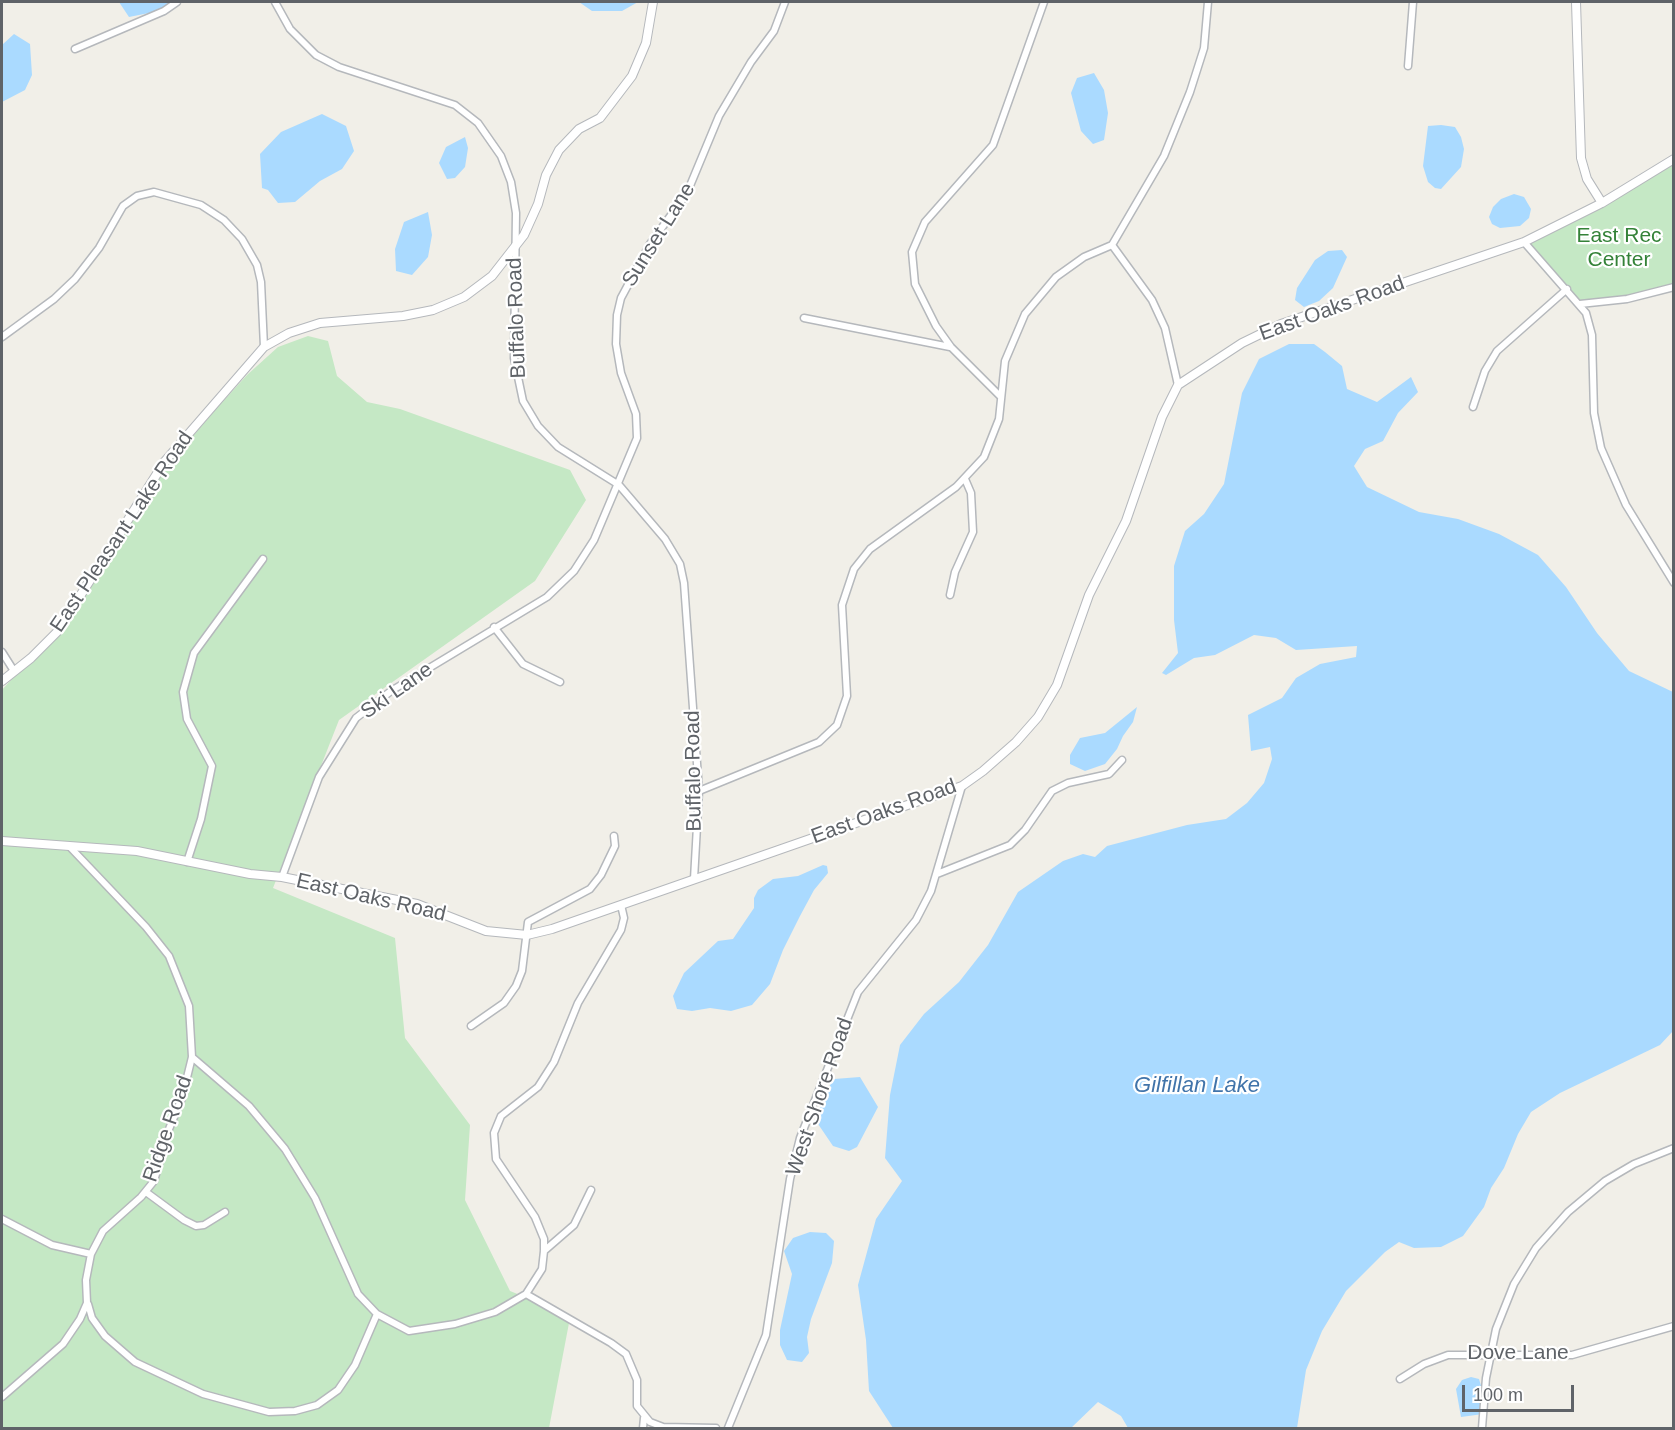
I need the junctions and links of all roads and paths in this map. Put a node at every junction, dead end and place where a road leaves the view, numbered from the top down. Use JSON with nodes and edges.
{"nodes":[{"id":1,"x":177,"y":2,"type":"edge"},
{"id":2,"x":275,"y":2,"type":"edge"},
{"id":3,"x":653,"y":2,"type":"edge"},
{"id":4,"x":785,"y":2,"type":"edge"},
{"id":5,"x":1044,"y":2,"type":"edge"},
{"id":6,"x":1208,"y":2,"type":"edge"},
{"id":7,"x":1413,"y":2,"type":"edge"},
{"id":8,"x":1576,"y":2,"type":"edge"},
{"id":9,"x":75,"y":49,"type":"dead end"},
{"id":10,"x":1408,"y":66,"type":"dead end"},
{"id":11,"x":1674,"y":159,"type":"edge"},
{"id":12,"x":1602,"y":203,"type":"junction"},
{"id":13,"x":1524,"y":242,"type":"junction"},
{"id":14,"x":1113,"y":245,"type":"junction"},
{"id":15,"x":515,"y":247,"type":"junction"},
{"id":16,"x":1674,"y":287,"type":"edge"},
{"id":17,"x":1567,"y":289,"type":"junction"},
{"id":18,"x":1580,"y":303,"type":"junction"},
{"id":19,"x":804,"y":318,"type":"dead end"},
{"id":20,"x":2,"y":337,"type":"edge"},
{"id":21,"x":264,"y":347,"type":"junction"},
{"id":22,"x":951,"y":347,"type":"junction"},
{"id":23,"x":1178,"y":385,"type":"junction"},
{"id":24,"x":1000,"y":396,"type":"junction"},
{"id":25,"x":1473,"y":407,"type":"dead end"},
{"id":26,"x":965,"y":479,"type":"junction"},
{"id":27,"x":620,"y":485,"type":"junction"},
{"id":28,"x":263,"y":559,"type":"dead end"},
{"id":29,"x":1674,"y":583,"type":"edge"},
{"id":30,"x":950,"y":595,"type":"dead end"},
{"id":31,"x":494,"y":627,"type":"junction"},
{"id":32,"x":2,"y":652,"type":"edge"},
{"id":33,"x":14,"y":671,"type":"junction"},
{"id":34,"x":2,"y":681,"type":"edge"},
{"id":35,"x":560,"y":682,"type":"dead end"},
{"id":36,"x":1122,"y":760,"type":"dead end"},
{"id":37,"x":962,"y":786,"type":"junction"},
{"id":38,"x":699,"y":791,"type":"junction"},
{"id":39,"x":614,"y":836,"type":"dead end"},
{"id":40,"x":2,"y":841,"type":"edge"},
{"id":41,"x":69,"y":846,"type":"junction"},
{"id":42,"x":187,"y":862,"type":"junction"},
{"id":43,"x":937,"y":874,"type":"junction"},
{"id":44,"x":282,"y":877,"type":"junction"},
{"id":45,"x":694,"y":879,"type":"junction"},
{"id":46,"x":621,"y":905,"type":"junction"},
{"id":47,"x":527,"y":935,"type":"junction"},
{"id":48,"x":471,"y":1026,"type":"dead end"},
{"id":49,"x":192,"y":1057,"type":"junction"},
{"id":50,"x":1674,"y":1148,"type":"edge"},
{"id":51,"x":591,"y":1190,"type":"dead end"},
{"id":52,"x":146,"y":1192,"type":"junction"},
{"id":53,"x":225,"y":1212,"type":"dead end"},
{"id":54,"x":2,"y":1219,"type":"edge"},
{"id":55,"x":544,"y":1251,"type":"junction"},
{"id":56,"x":90,"y":1254,"type":"junction"},
{"id":57,"x":526,"y":1294,"type":"junction"},
{"id":58,"x":87,"y":1303,"type":"junction"},
{"id":59,"x":377,"y":1314,"type":"junction"},
{"id":60,"x":1674,"y":1326,"type":"edge"},
{"id":61,"x":1490,"y":1355,"type":"junction"},
{"id":62,"x":1400,"y":1379,"type":"dead end"},
{"id":63,"x":2,"y":1396,"type":"edge"},
{"id":64,"x":644,"y":1418,"type":"junction"},
{"id":65,"x":643,"y":1428,"type":"edge"},
{"id":66,"x":716,"y":1428,"type":"edge"},
{"id":67,"x":728,"y":1428,"type":"edge"},
{"id":68,"x":1482,"y":1428,"type":"edge"}],
"edges":[{"from":1,"to":9,"type":"street"},
{"from":2,"to":15,"type":"street","name":"Buffalo Road"},
{"from":3,"to":15,"type":"street","name":"East Pleasant Lake Road"},
{"from":4,"to":27,"type":"street","name":"Sunset Lane"},
{"from":5,"to":22,"type":"street"},
{"from":6,"to":14,"type":"street"},
{"from":7,"to":10,"type":"street"},
{"from":8,"to":12,"type":"street"},
{"from":11,"to":12,"type":"street","name":"East Oaks Road"},
{"from":12,"to":13,"type":"street","name":"East Oaks Road"},
{"from":13,"to":17,"type":"street"},
{"from":13,"to":23,"type":"street","name":"East Oaks Road"},
{"from":14,"to":23,"type":"street"},
{"from":14,"to":24,"type":"street"},
{"from":15,"to":21,"type":"street","name":"East Pleasant Lake Road"},
{"from":15,"to":27,"type":"street","name":"Buffalo Road"},
{"from":16,"to":18,"type":"street"},
{"from":17,"to":18,"type":"street"},
{"from":17,"to":25,"type":"street"},
{"from":18,"to":29,"type":"street"},
{"from":19,"to":22,"type":"street"},
{"from":20,"to":21,"type":"street"},
{"from":21,"to":33,"type":"street","name":"East Pleasant Lake Road"},
{"from":22,"to":24,"type":"street"},
{"from":23,"to":37,"type":"street","name":"East Oaks Road"},
{"from":24,"to":26,"type":"street"},
{"from":26,"to":30,"type":"street"},
{"from":26,"to":38,"type":"street"},
{"from":27,"to":31,"type":"street","name":"Ski Lane"},
{"from":27,"to":38,"type":"street","name":"Buffalo Road"},
{"from":28,"to":42,"type":"street"},
{"from":31,"to":35,"type":"street"},
{"from":31,"to":44,"type":"street","name":"Ski Lane"},
{"from":32,"to":33,"type":"street"},
{"from":33,"to":34,"type":"street","name":"East Pleasant Lake Road"},
{"from":36,"to":43,"type":"street"},
{"from":37,"to":43,"type":"street","name":"West Shore Road"},
{"from":37,"to":45,"type":"street","name":"East Oaks Road"},
{"from":38,"to":45,"type":"street","name":"Buffalo Road"},
{"from":39,"to":47,"type":"street"},
{"from":40,"to":41,"type":"street","name":"East Oaks Road"},
{"from":41,"to":42,"type":"street","name":"East Oaks Road"},
{"from":41,"to":49,"type":"street","name":"Ridge Road"},
{"from":42,"to":44,"type":"street","name":"East Oaks Road"},
{"from":43,"to":67,"type":"street","name":"West Shore Road"},
{"from":44,"to":47,"type":"street","name":"East Oaks Road"},
{"from":45,"to":46,"type":"street","name":"East Oaks Road"},
{"from":46,"to":47,"type":"street","name":"East Oaks Road"},
{"from":46,"to":55,"type":"street"},
{"from":47,"to":48,"type":"street"},
{"from":49,"to":52,"type":"street","name":"Ridge Road"},
{"from":49,"to":59,"type":"street"},
{"from":50,"to":61,"type":"street"},
{"from":51,"to":55,"type":"street"},
{"from":52,"to":53,"type":"street"},
{"from":52,"to":56,"type":"street","name":"Ridge Road"},
{"from":54,"to":56,"type":"street"},
{"from":55,"to":57,"type":"street"},
{"from":56,"to":58,"type":"street","name":"Ridge Road"},
{"from":57,"to":59,"type":"street"},
{"from":57,"to":64,"type":"street"},
{"from":58,"to":59,"type":"street"},
{"from":58,"to":63,"type":"street"},
{"from":60,"to":61,"type":"street","name":"Dove Lane"},
{"from":61,"to":62,"type":"street","name":"Dove Lane"},
{"from":61,"to":68,"type":"street"},
{"from":64,"to":65,"type":"street"},
{"from":64,"to":66,"type":"street"}]}
